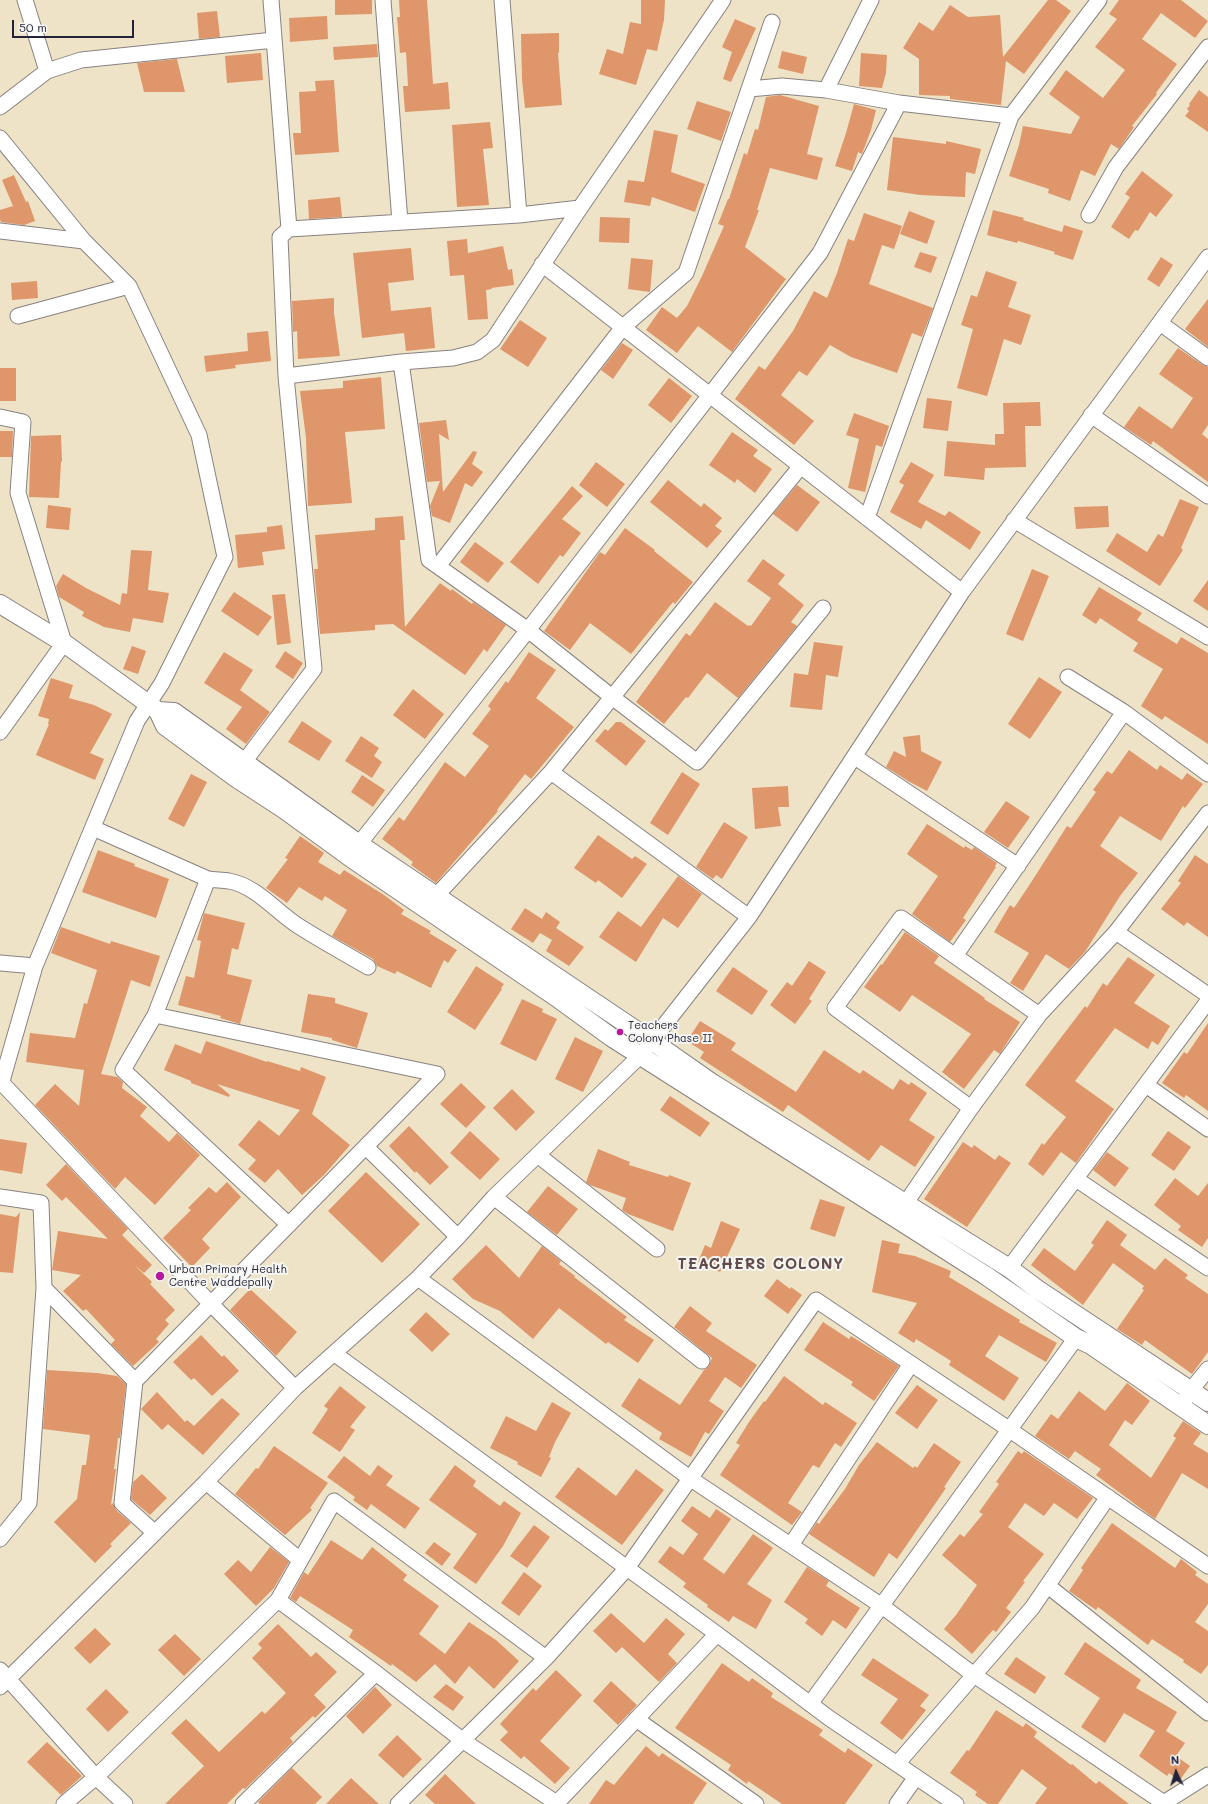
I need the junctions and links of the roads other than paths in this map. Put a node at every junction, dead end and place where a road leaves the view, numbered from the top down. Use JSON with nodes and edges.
{"nodes":[{"id":1,"x":25,"y":0,"type":"edge"},
{"id":2,"x":271,"y":0,"type":"edge"},
{"id":3,"x":383,"y":0,"type":"edge"},
{"id":4,"x":502,"y":0,"type":"edge"},
{"id":5,"x":723,"y":0,"type":"edge"},
{"id":6,"x":871,"y":0,"type":"edge"},
{"id":7,"x":1094,"y":2,"type":"edge"},
{"id":8,"x":772,"y":22,"type":"dead end"},
{"id":9,"x":274,"y":40,"type":"junction"},
{"id":10,"x":1208,"y":47,"type":"edge"},
{"id":11,"x":47,"y":71,"type":"junction"},
{"id":12,"x":749,"y":89,"type":"junction"},
{"id":13,"x":826,"y":90,"type":"junction"},
{"id":14,"x":899,"y":103,"type":"junction"},
{"id":15,"x":0,"y":107,"type":"edge"},
{"id":16,"x":1011,"y":116,"type":"junction"},
{"id":17,"x":0,"y":138,"type":"edge"},
{"id":18,"x":580,"y":208,"type":"junction"},
{"id":19,"x":519,"y":215,"type":"junction"},
{"id":20,"x":1089,"y":215,"type":"dead end"},
{"id":21,"x":400,"y":222,"type":"junction"},
{"id":22,"x":289,"y":229,"type":"junction"},
{"id":23,"x":0,"y":231,"type":"edge"},
{"id":24,"x":84,"y":241,"type":"junction"},
{"id":25,"x":1208,"y":257,"type":"edge"},
{"id":26,"x":542,"y":264,"type":"junction"},
{"id":27,"x":129,"y":286,"type":"junction"},
{"id":28,"x":18,"y":316,"type":"dead end"},
{"id":29,"x":1160,"y":323,"type":"junction"},
{"id":30,"x":622,"y":327,"type":"junction"},
{"id":31,"x":1208,"y":358,"type":"edge"},
{"id":32,"x":401,"y":362,"type":"junction"},
{"id":33,"x":286,"y":376,"type":"junction"},
{"id":34,"x":709,"y":395,"type":"junction"},
{"id":35,"x":1091,"y":415,"type":"junction"},
{"id":36,"x":0,"y":417,"type":"edge"},
{"id":37,"x":801,"y":466,"type":"junction"},
{"id":38,"x":1208,"y":496,"type":"edge"},
{"id":39,"x":867,"y":518,"type":"junction"},
{"id":40,"x":1014,"y":520,"type":"junction"},
{"id":41,"x":438,"y":566,"type":"junction"},
{"id":42,"x":962,"y":592,"type":"junction"},
{"id":43,"x":0,"y":604,"type":"edge"},
{"id":44,"x":823,"y":608,"type":"dead end"},
{"id":45,"x":528,"y":630,"type":"junction"},
{"id":46,"x":1208,"y":637,"type":"edge"},
{"id":47,"x":64,"y":643,"type":"junction"},
{"id":48,"x":1068,"y":677,"type":"dead end"},
{"id":49,"x":612,"y":697,"type":"junction"},
{"id":50,"x":153,"y":708,"type":"junction"},
{"id":51,"x":1124,"y":712,"type":"junction"},
{"id":52,"x":0,"y":732,"type":"edge"},
{"id":53,"x":855,"y":757,"type":"junction"},
{"id":54,"x":244,"y":762,"type":"junction"},
{"id":55,"x":551,"y":772,"type":"junction"},
{"id":56,"x":1208,"y":774,"type":"edge"},
{"id":57,"x":1208,"y":812,"type":"edge"},
{"id":58,"x":92,"y":828,"type":"junction"},
{"id":59,"x":359,"y":844,"type":"junction"},
{"id":60,"x":1018,"y":866,"type":"junction"},
{"id":61,"x":208,"y":879,"type":"junction"},
{"id":62,"x":436,"y":896,"type":"junction"},
{"id":63,"x":749,"y":916,"type":"junction"},
{"id":64,"x":1116,"y":932,"type":"junction"},
{"id":65,"x":955,"y":956,"type":"junction"},
{"id":66,"x":0,"y":963,"type":"edge"},
{"id":67,"x":35,"y":966,"type":"junction"},
{"id":68,"x":368,"y":967,"type":"dead end"},
{"id":69,"x":1208,"y":995,"type":"edge"},
{"id":70,"x":1208,"y":1001,"type":"edge"},
{"id":71,"x":155,"y":1015,"type":"junction"},
{"id":72,"x":1039,"y":1016,"type":"junction"},
{"id":73,"x":652,"y":1041,"type":"junction"},
{"id":74,"x":642,"y":1055,"type":"junction"},
{"id":75,"x":1,"y":1081,"type":"edge"},
{"id":76,"x":1146,"y":1085,"type":"junction"},
{"id":77,"x":971,"y":1108,"type":"junction"},
{"id":78,"x":1208,"y":1129,"type":"edge"},
{"id":79,"x":366,"y":1147,"type":"junction"},
{"id":80,"x":539,"y":1156,"type":"junction"},
{"id":81,"x":1076,"y":1179,"type":"junction"},
{"id":82,"x":0,"y":1197,"type":"edge"},
{"id":83,"x":494,"y":1198,"type":"junction"},
{"id":84,"x":905,"y":1204,"type":"junction"},
{"id":85,"x":289,"y":1225,"type":"junction"},
{"id":86,"x":458,"y":1237,"type":"junction"},
{"id":87,"x":657,"y":1249,"type":"dead end"},
{"id":88,"x":1009,"y":1268,"type":"junction"},
{"id":89,"x":1208,"y":1268,"type":"edge"},
{"id":90,"x":418,"y":1278,"type":"junction"},
{"id":91,"x":44,"y":1288,"type":"junction"},
{"id":92,"x":211,"y":1304,"type":"junction"},
{"id":93,"x":1076,"y":1338,"type":"junction"},
{"id":94,"x":335,"y":1354,"type":"junction"},
{"id":95,"x":702,"y":1361,"type":"dead end"},
{"id":96,"x":911,"y":1364,"type":"junction"},
{"id":97,"x":1208,"y":1369,"type":"edge"},
{"id":98,"x":135,"y":1380,"type":"junction"},
{"id":99,"x":295,"y":1388,"type":"junction"},
{"id":100,"x":1191,"y":1390,"type":"junction"},
{"id":101,"x":1208,"y":1402,"type":"edge"},
{"id":102,"x":1182,"y":1407,"type":"junction"},
{"id":103,"x":1208,"y":1426,"type":"edge"},
{"id":104,"x":1010,"y":1430,"type":"junction"},
{"id":105,"x":691,"y":1479,"type":"junction"},
{"id":106,"x":206,"y":1482,"type":"junction"},
{"id":107,"x":1108,"y":1497,"type":"junction"},
{"id":108,"x":155,"y":1533,"type":"junction"},
{"id":109,"x":0,"y":1539,"type":"edge"},
{"id":110,"x":791,"y":1545,"type":"junction"},
{"id":111,"x":300,"y":1560,"type":"junction"},
{"id":112,"x":1208,"y":1566,"type":"edge"},
{"id":113,"x":628,"y":1568,"type":"junction"},
{"id":114,"x":1048,"y":1586,"type":"junction"},
{"id":115,"x":278,"y":1600,"type":"junction"},
{"id":116,"x":882,"y":1606,"type":"junction"},
{"id":117,"x":717,"y":1634,"type":"junction"},
{"id":118,"x":546,"y":1658,"type":"junction"},
{"id":119,"x":376,"y":1673,"type":"junction"},
{"id":120,"x":974,"y":1675,"type":"junction"},
{"id":121,"x":3,"y":1679,"type":"edge"},
{"id":122,"x":810,"y":1704,"type":"junction"},
{"id":123,"x":1208,"y":1713,"type":"edge"},
{"id":124,"x":636,"y":1719,"type":"junction"},
{"id":125,"x":462,"y":1740,"type":"junction"},
{"id":126,"x":897,"y":1764,"type":"junction"},
{"id":127,"x":1208,"y":1775,"type":"edge"},
{"id":128,"x":96,"y":1777,"type":"junction"},
{"id":129,"x":916,"y":1777,"type":"junction"},
{"id":130,"x":1163,"y":1803,"type":"edge"},
{"id":131,"x":64,"y":1804,"type":"edge"},
{"id":132,"x":125,"y":1804,"type":"edge"},
{"id":133,"x":243,"y":1804,"type":"edge"},
{"id":134,"x":398,"y":1804,"type":"edge"},
{"id":135,"x":557,"y":1804,"type":"edge"},
{"id":136,"x":756,"y":1804,"type":"edge"},
{"id":137,"x":897,"y":1804,"type":"edge"},
{"id":138,"x":956,"y":1804,"type":"edge"}],
"edges":[{"from":1,"to":11,"type":"street"},
{"from":2,"to":9,"type":"street"},
{"from":3,"to":21,"type":"street"},
{"from":4,"to":19,"type":"street"},
{"from":5,"to":18,"type":"street"},
{"from":6,"to":13,"type":"street"},
{"from":7,"to":16,"type":"street"},
{"from":8,"to":12,"type":"street"},
{"from":9,"to":11,"type":"street"},
{"from":9,"to":22,"type":"street"},
{"from":10,"to":20,"type":"street"},
{"from":11,"to":15,"type":"street"},
{"from":12,"to":13,"type":"street"},
{"from":12,"to":30,"type":"street"},
{"from":13,"to":14,"type":"street"},
{"from":14,"to":16,"type":"street"},
{"from":14,"to":34,"type":"street"},
{"from":16,"to":39,"type":"street"},
{"from":17,"to":24,"type":"street"},
{"from":18,"to":19,"type":"street"},
{"from":18,"to":26,"type":"street"},
{"from":19,"to":21,"type":"street"},
{"from":21,"to":22,"type":"street"},
{"from":22,"to":33,"type":"street"},
{"from":23,"to":24,"type":"street"},
{"from":24,"to":27,"type":"street"},
{"from":25,"to":29,"type":"street"},
{"from":26,"to":30,"type":"street"},
{"from":26,"to":32,"type":"street"},
{"from":27,"to":28,"type":"street"},
{"from":27,"to":50,"type":"street"},
{"from":29,"to":31,"type":"street"},
{"from":29,"to":35,"type":"street"},
{"from":30,"to":34,"type":"street"},
{"from":30,"to":41,"type":"street"},
{"from":32,"to":33,"type":"street"},
{"from":32,"to":41,"type":"street"},
{"from":33,"to":54,"type":"street"},
{"from":34,"to":37,"type":"street"},
{"from":34,"to":45,"type":"street"},
{"from":35,"to":38,"type":"street"},
{"from":35,"to":40,"type":"street"},
{"from":36,"to":47,"type":"street"},
{"from":37,"to":39,"type":"street"},
{"from":37,"to":49,"type":"street"},
{"from":39,"to":42,"type":"street"},
{"from":40,"to":42,"type":"street"},
{"from":40,"to":46,"type":"street"},
{"from":41,"to":45,"type":"street"},
{"from":42,"to":53,"type":"street"},
{"from":43,"to":47,"type":"street"},
{"from":44,"to":49,"type":"street"},
{"from":45,"to":49,"type":"street"},
{"from":45,"to":59,"type":"street"},
{"from":47,"to":50,"type":"street"},
{"from":47,"to":52,"type":"street"},
{"from":48,"to":51,"type":"street"},
{"from":49,"to":55,"type":"street"},
{"from":50,"to":54,"type":"street"},
{"from":50,"to":58,"type":"street"},
{"from":50,"to":74,"type":"street"},
{"from":51,"to":56,"type":"street"},
{"from":51,"to":60,"type":"street"},
{"from":53,"to":60,"type":"street"},
{"from":53,"to":63,"type":"street"},
{"from":54,"to":59,"type":"street"},
{"from":55,"to":62,"type":"street"},
{"from":55,"to":63,"type":"street"},
{"from":57,"to":64,"type":"street"},
{"from":58,"to":61,"type":"street"},
{"from":58,"to":67,"type":"street"},
{"from":59,"to":62,"type":"street"},
{"from":60,"to":65,"type":"street"},
{"from":61,"to":68,"type":"street"},
{"from":61,"to":71,"type":"street"},
{"from":62,"to":73,"type":"street"},
{"from":63,"to":73,"type":"street"},
{"from":64,"to":69,"type":"street"},
{"from":64,"to":72,"type":"street"},
{"from":65,"to":72,"type":"street"},
{"from":65,"to":77,"type":"street"},
{"from":66,"to":67,"type":"street"},
{"from":67,"to":75,"type":"street"},
{"from":70,"to":76,"type":"street"},
{"from":71,"to":79,"type":"street"},
{"from":71,"to":85,"type":"street"},
{"from":72,"to":77,"type":"street"},
{"from":73,"to":74,"type":"street"},
{"from":73,"to":84,"type":"street"},
{"from":74,"to":80,"type":"street"},
{"from":74,"to":93,"type":"street"},
{"from":75,"to":92,"type":"street"},
{"from":76,"to":78,"type":"street"},
{"from":76,"to":81,"type":"street"},
{"from":77,"to":84,"type":"street"},
{"from":79,"to":85,"type":"street"},
{"from":79,"to":86,"type":"street"},
{"from":80,"to":83,"type":"street"},
{"from":80,"to":87,"type":"street"},
{"from":81,"to":88,"type":"street"},
{"from":81,"to":89,"type":"street"},
{"from":82,"to":91,"type":"street"},
{"from":83,"to":86,"type":"street"},
{"from":83,"to":95,"type":"street"},
{"from":84,"to":88,"type":"street"},
{"from":85,"to":92,"type":"street"},
{"from":86,"to":90,"type":"street"},
{"from":88,"to":100,"type":"street"},
{"from":90,"to":94,"type":"street"},
{"from":90,"to":105,"type":"street"},
{"from":91,"to":98,"type":"street"},
{"from":91,"to":109,"type":"street"},
{"from":92,"to":98,"type":"street"},
{"from":92,"to":99,"type":"street"},
{"from":93,"to":102,"type":"street"},
{"from":93,"to":104,"type":"street"},
{"from":94,"to":99,"type":"street"},
{"from":94,"to":113,"type":"street"},
{"from":96,"to":104,"type":"street"},
{"from":96,"to":105,"type":"street"},
{"from":96,"to":110,"type":"street"},
{"from":97,"to":100,"type":"street"},
{"from":98,"to":108,"type":"street"},
{"from":99,"to":106,"type":"street"},
{"from":100,"to":101,"type":"street"},
{"from":100,"to":102,"type":"street"},
{"from":102,"to":103,"type":"street"},
{"from":104,"to":107,"type":"street"},
{"from":104,"to":116,"type":"street"},
{"from":105,"to":110,"type":"street"},
{"from":105,"to":113,"type":"street"},
{"from":106,"to":108,"type":"street"},
{"from":106,"to":111,"type":"street"},
{"from":107,"to":112,"type":"street"},
{"from":107,"to":114,"type":"street"},
{"from":108,"to":121,"type":"street"},
{"from":110,"to":116,"type":"street"},
{"from":111,"to":115,"type":"street"},
{"from":111,"to":118,"type":"street"},
{"from":113,"to":117,"type":"street"},
{"from":113,"to":118,"type":"street"},
{"from":114,"to":120,"type":"street"},
{"from":114,"to":123,"type":"street"},
{"from":115,"to":119,"type":"street"},
{"from":115,"to":128,"type":"street"},
{"from":116,"to":120,"type":"street"},
{"from":116,"to":122,"type":"street"},
{"from":117,"to":122,"type":"street"},
{"from":117,"to":124,"type":"street"},
{"from":118,"to":125,"type":"street"},
{"from":119,"to":125,"type":"street"},
{"from":119,"to":133,"type":"street"},
{"from":120,"to":126,"type":"street"},
{"from":120,"to":130,"type":"street"},
{"from":121,"to":128,"type":"street"},
{"from":122,"to":126,"type":"street"},
{"from":124,"to":135,"type":"street"},
{"from":124,"to":136,"type":"street"},
{"from":125,"to":134,"type":"street"},
{"from":125,"to":135,"type":"street"},
{"from":126,"to":129,"type":"street"},
{"from":127,"to":130,"type":"street"},
{"from":128,"to":131,"type":"street"},
{"from":128,"to":132,"type":"street"},
{"from":129,"to":137,"type":"street"},
{"from":129,"to":138,"type":"street"}]}
